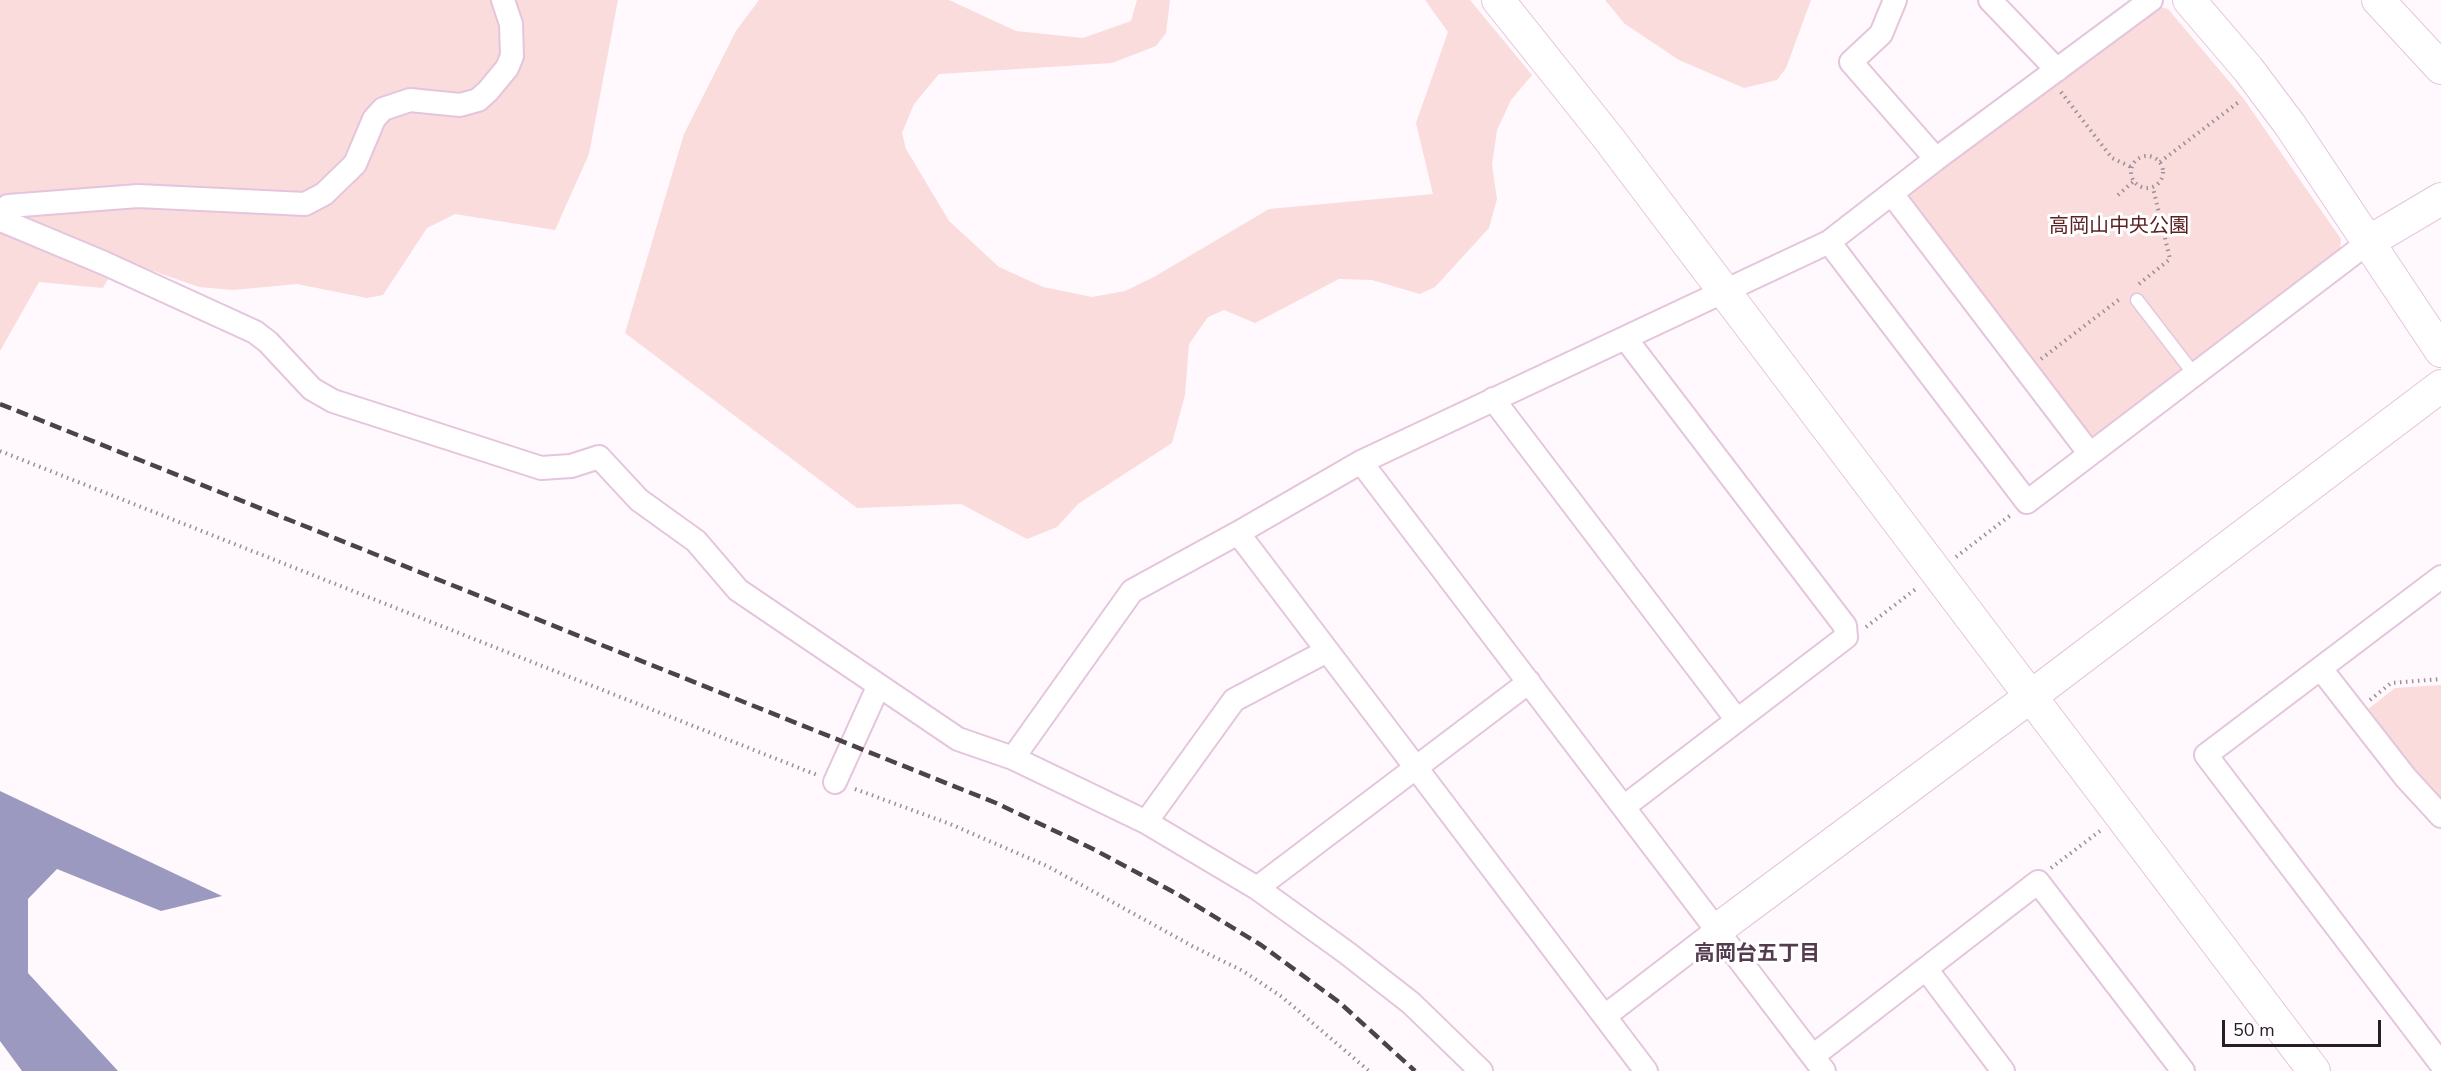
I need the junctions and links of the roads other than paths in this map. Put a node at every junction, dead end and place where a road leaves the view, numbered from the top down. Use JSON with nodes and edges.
{"nodes":[{"id":1,"x":503,"y":0,"type":"edge"},
{"id":2,"x":1498,"y":0,"type":"edge"},
{"id":3,"x":1896,"y":0,"type":"edge"},
{"id":4,"x":1990,"y":0,"type":"edge"},
{"id":5,"x":2151,"y":0,"type":"edge"},
{"id":6,"x":2189,"y":0,"type":"edge"},
{"id":7,"x":2378,"y":0,"type":"edge"},
{"id":8,"x":2441,"y":68,"type":"edge"},
{"id":9,"x":2058,"y":79,"type":"junction"},
{"id":10,"x":1936,"y":159,"type":"junction"},
{"id":11,"x":1892,"y":194,"type":"junction"},
{"id":12,"x":2441,"y":199,"type":"edge"},
{"id":13,"x":2370,"y":241,"type":"junction"},
{"id":14,"x":1829,"y":242,"type":"junction"},
{"id":15,"x":1724,"y":292,"type":"junction"},
{"id":16,"x":2137,"y":300,"type":"dead end"},
{"id":17,"x":1626,"y":339,"type":"junction"},
{"id":18,"x":2441,"y":351,"type":"edge"},
{"id":19,"x":2194,"y":374,"type":"junction"},
{"id":20,"x":2441,"y":386,"type":"edge"},
{"id":21,"x":1493,"y":399,"type":"junction"},
{"id":22,"x":2090,"y":454,"type":"junction"},
{"id":23,"x":1361,"y":462,"type":"junction"},
{"id":24,"x":1238,"y":532,"type":"junction"},
{"id":25,"x":2441,"y":578,"type":"edge"},
{"id":26,"x":1327,"y":651,"type":"junction"},
{"id":27,"x":2320,"y":669,"type":"junction"},
{"id":28,"x":1529,"y":682,"type":"junction"},
{"id":29,"x":878,"y":687,"type":"junction"},
{"id":30,"x":2030,"y":698,"type":"junction"},
{"id":31,"x":1737,"y":720,"type":"junction"},
{"id":32,"x":1013,"y":758,"type":"junction"},
{"id":33,"x":1416,"y":768,"type":"junction"},
{"id":34,"x":835,"y":782,"type":"road end"},
{"id":35,"x":1625,"y":806,"type":"junction"},
{"id":36,"x":2441,"y":816,"type":"edge"},
{"id":37,"x":1146,"y":822,"type":"junction"},
{"id":38,"x":1257,"y":888,"type":"junction"},
{"id":39,"x":1718,"y":929,"type":"junction"},
{"id":40,"x":1926,"y":969,"type":"junction"},
{"id":41,"x":1605,"y":1016,"type":"junction"},
{"id":42,"x":2438,"y":1053,"type":"edge"},
{"id":43,"x":1818,"y":1063,"type":"edge"},
{"id":44,"x":1481,"y":1071,"type":"edge"},
{"id":45,"x":1646,"y":1071,"type":"edge"},
{"id":46,"x":2003,"y":1071,"type":"edge"},
{"id":47,"x":2183,"y":1071,"type":"edge"},
{"id":48,"x":2314,"y":1071,"type":"edge"}],
"edges":[{"from":1,"to":29,"type":"street"},
{"from":2,"to":15,"type":"street"},
{"from":3,"to":10,"type":"street"},
{"from":4,"to":9,"type":"street"},
{"from":5,"to":9,"type":"street"},
{"from":6,"to":13,"type":"street"},
{"from":7,"to":8,"type":"street"},
{"from":9,"to":10,"type":"street"},
{"from":10,"to":11,"type":"street"},
{"from":11,"to":14,"type":"street"},
{"from":11,"to":22,"type":"street"},
{"from":12,"to":13,"type":"street"},
{"from":13,"to":18,"type":"street"},
{"from":13,"to":19,"type":"street"},
{"from":14,"to":15,"type":"street"},
{"from":14,"to":22,"type":"street"},
{"from":15,"to":17,"type":"street"},
{"from":15,"to":30,"type":"street"},
{"from":16,"to":19,"type":"lane"},
{"from":17,"to":21,"type":"street"},
{"from":17,"to":31,"type":"street"},
{"from":19,"to":22,"type":"street"},
{"from":20,"to":30,"type":"street"},
{"from":21,"to":23,"type":"street"},
{"from":21,"to":31,"type":"street"},
{"from":23,"to":24,"type":"street"},
{"from":23,"to":28,"type":"street"},
{"from":24,"to":26,"type":"street"},
{"from":24,"to":32,"type":"street"},
{"from":25,"to":27,"type":"street"},
{"from":26,"to":33,"type":"street"},
{"from":26,"to":37,"type":"street"},
{"from":27,"to":36,"type":"street"},
{"from":27,"to":42,"type":"street"},
{"from":28,"to":33,"type":"street"},
{"from":28,"to":35,"type":"street"},
{"from":29,"to":32,"type":"street"},
{"from":29,"to":34,"type":"street"},
{"from":30,"to":39,"type":"street"},
{"from":30,"to":48,"type":"street"},
{"from":31,"to":35,"type":"street"},
{"from":32,"to":37,"type":"street"},
{"from":33,"to":38,"type":"street"},
{"from":33,"to":41,"type":"street"},
{"from":35,"to":39,"type":"street"},
{"from":37,"to":38,"type":"street"},
{"from":38,"to":44,"type":"street"},
{"from":39,"to":41,"type":"street"},
{"from":39,"to":43,"type":"street"},
{"from":40,"to":43,"type":"street"},
{"from":40,"to":46,"type":"street"},
{"from":40,"to":47,"type":"street"},
{"from":41,"to":45,"type":"street"}]}
